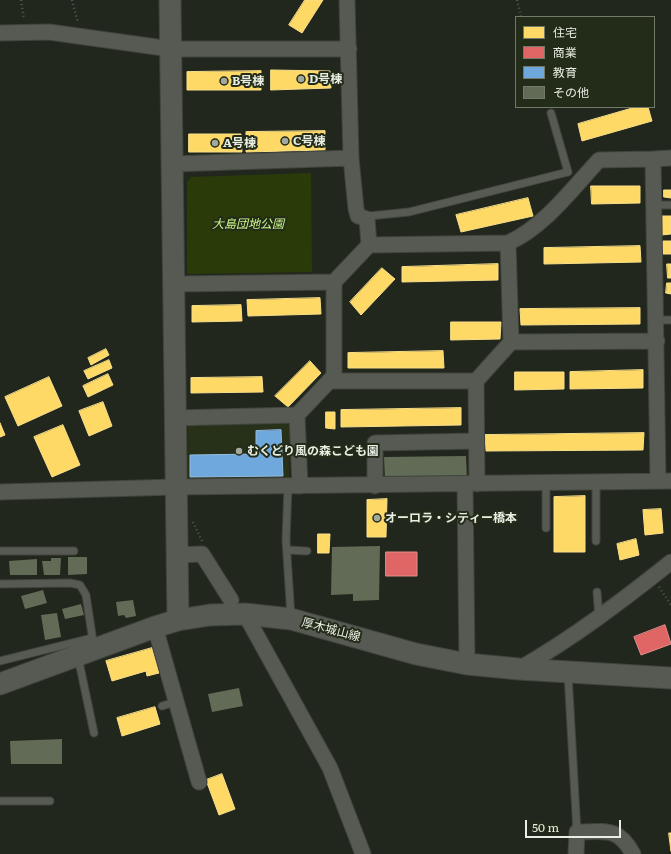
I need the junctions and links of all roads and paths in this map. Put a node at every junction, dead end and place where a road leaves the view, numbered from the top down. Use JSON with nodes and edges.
{"nodes":[{"id":1,"x":22,"y":0,"type":"edge"},
{"id":2,"x":72,"y":0,"type":"edge"},
{"id":3,"x":170,"y":0,"type":"edge"},
{"id":4,"x":347,"y":0,"type":"edge"},
{"id":5,"x":517,"y":0,"type":"edge"},
{"id":6,"x":521,"y":16,"type":"edge"},
{"id":7,"x":0,"y":33,"type":"edge"},
{"id":8,"x":25,"y":33,"type":"junction"},
{"id":9,"x":81,"y":37,"type":"junction"},
{"id":10,"x":171,"y":49,"type":"junction"},
{"id":11,"x":349,"y":49,"type":"junction"},
{"id":12,"x":551,"y":113,"type":"dead end"},
{"id":13,"x":351,"y":158,"type":"junction"},
{"id":14,"x":671,"y":158,"type":"edge"},
{"id":15,"x":653,"y":159,"type":"junction"},
{"id":16,"x":172,"y":164,"type":"junction"},
{"id":17,"x":654,"y":205,"type":"junction"},
{"id":18,"x":671,"y":205,"type":"edge"},
{"id":19,"x":367,"y":219,"type":"junction"},
{"id":20,"x":508,"y":243,"type":"junction"},
{"id":21,"x":369,"y":245,"type":"junction"},
{"id":22,"x":334,"y":282,"type":"junction"},
{"id":23,"x":173,"y":284,"type":"junction"},
{"id":24,"x":656,"y":320,"type":"junction"},
{"id":25,"x":671,"y":320,"type":"edge"},
{"id":26,"x":657,"y":341,"type":"junction"},
{"id":27,"x":511,"y":342,"type":"junction"},
{"id":28,"x":329,"y":380,"type":"junction"},
{"id":29,"x":476,"y":380,"type":"junction"},
{"id":30,"x":297,"y":414,"type":"junction"},
{"id":31,"x":174,"y":418,"type":"junction"},
{"id":32,"x":476,"y":441,"type":"junction"},
{"id":33,"x":664,"y":481,"type":"edge"},
{"id":34,"x":596,"y":482,"type":"junction"},
{"id":35,"x":546,"y":483,"type":"junction"},
{"id":36,"x":471,"y":484,"type":"junction"},
{"id":37,"x":294,"y":486,"type":"junction"},
{"id":38,"x":375,"y":486,"type":"junction"},
{"id":39,"x":176,"y":487,"type":"junction"},
{"id":40,"x":0,"y":492,"type":"edge"},
{"id":41,"x":546,"y":528,"type":"dead end"},
{"id":42,"x":596,"y":541,"type":"dead end"},
{"id":43,"x":287,"y":550,"type":"junction"},
{"id":44,"x":307,"y":550,"type":"dead end"},
{"id":45,"x":0,"y":551,"type":"edge"},
{"id":46,"x":74,"y":551,"type":"dead end"},
{"id":47,"x":177,"y":555,"type":"junction"},
{"id":48,"x":671,"y":562,"type":"edge"},
{"id":49,"x":652,"y":577,"type":"junction"},
{"id":50,"x":0,"y":584,"type":"edge"},
{"id":51,"x":597,"y":592,"type":"dead end"},
{"id":52,"x":671,"y":605,"type":"edge"},
{"id":53,"x":238,"y":607,"type":"junction"},
{"id":54,"x":600,"y":618,"type":"junction"},
{"id":55,"x":291,"y":619,"type":"junction"},
{"id":56,"x":178,"y":620,"type":"junction"},
{"id":57,"x":154,"y":626,"type":"junction"},
{"id":58,"x":88,"y":647,"type":"junction"},
{"id":59,"x":0,"y":661,"type":"edge"},
{"id":60,"x":467,"y":664,"type":"junction"},
{"id":61,"x":519,"y":669,"type":"junction"},
{"id":62,"x":568,"y":672,"type":"junction"},
{"id":63,"x":671,"y":678,"type":"edge"},
{"id":64,"x":0,"y":684,"type":"edge"},
{"id":65,"x":94,"y":733,"type":"dead end"},
{"id":66,"x":199,"y":782,"type":"dead end"},
{"id":67,"x":0,"y":801,"type":"edge"},
{"id":68,"x":50,"y":801,"type":"dead end"},
{"id":69,"x":577,"y":832,"type":"junction"},
{"id":70,"x":363,"y":854,"type":"edge"},
{"id":71,"x":576,"y":854,"type":"edge"},
{"id":72,"x":633,"y":854,"type":"edge"}],
"edges":[{"from":1,"to":8,"type":"path"},
{"from":2,"to":9,"type":"path"},
{"from":3,"to":10,"type":"main road"},
{"from":4,"to":11,"type":"street"},
{"from":5,"to":6,"type":"path"},
{"from":7,"to":8,"type":"street"},
{"from":8,"to":9,"type":"street"},
{"from":9,"to":10,"type":"street"},
{"from":10,"to":11,"type":"street"},
{"from":10,"to":16,"type":"main road"},
{"from":11,"to":13,"type":"street"},
{"from":12,"to":19,"type":"lane"},
{"from":13,"to":16,"type":"street"},
{"from":13,"to":19,"type":"street"},
{"from":14,"to":15,"type":"street"},
{"from":15,"to":17,"type":"street"},
{"from":15,"to":20,"type":"street"},
{"from":16,"to":23,"type":"main road"},
{"from":17,"to":18,"type":"lane"},
{"from":17,"to":24,"type":"street"},
{"from":19,"to":21,"type":"street"},
{"from":20,"to":21,"type":"street"},
{"from":20,"to":27,"type":"street"},
{"from":21,"to":22,"type":"street"},
{"from":22,"to":23,"type":"street"},
{"from":22,"to":28,"type":"street"},
{"from":23,"to":31,"type":"main road"},
{"from":24,"to":25,"type":"lane"},
{"from":24,"to":26,"type":"street"},
{"from":26,"to":27,"type":"street"},
{"from":26,"to":33,"type":"street"},
{"from":27,"to":29,"type":"street"},
{"from":28,"to":29,"type":"street"},
{"from":28,"to":30,"type":"street"},
{"from":29,"to":32,"type":"street"},
{"from":30,"to":31,"type":"street"},
{"from":30,"to":37,"type":"street"},
{"from":31,"to":39,"type":"main road"},
{"from":32,"to":36,"type":"street"},
{"from":32,"to":38,"type":"street"},
{"from":33,"to":34,"type":"street"},
{"from":34,"to":35,"type":"street"},
{"from":34,"to":42,"type":"lane"},
{"from":35,"to":36,"type":"street"},
{"from":35,"to":41,"type":"lane"},
{"from":36,"to":38,"type":"street"},
{"from":36,"to":60,"type":"street"},
{"from":37,"to":38,"type":"street"},
{"from":37,"to":39,"type":"street"},
{"from":37,"to":43,"type":"lane"},
{"from":39,"to":40,"type":"street"},
{"from":39,"to":47,"type":"main road"},
{"from":43,"to":44,"type":"lane"},
{"from":43,"to":55,"type":"lane"},
{"from":45,"to":46,"type":"lane"},
{"from":47,"to":53,"type":"street"},
{"from":47,"to":56,"type":"main road"},
{"from":48,"to":49,"type":"street"},
{"from":49,"to":52,"type":"path"},
{"from":49,"to":54,"type":"street"},
{"from":50,"to":58,"type":"lane"},
{"from":51,"to":54,"type":"lane"},
{"from":53,"to":55,"type":"main road","name":"厚木城山線"},
{"from":53,"to":56,"type":"main road","name":"厚木城山線"},
{"from":53,"to":70,"type":"street"},
{"from":54,"to":61,"type":"street"},
{"from":55,"to":60,"type":"main road","name":"厚木城山線"},
{"from":56,"to":57,"type":"main road","name":"厚木城山線"},
{"from":57,"to":58,"type":"main road","name":"厚木城山線"},
{"from":57,"to":66,"type":"street"},
{"from":58,"to":59,"type":"lane"},
{"from":58,"to":64,"type":"main road","name":"厚木城山線"},
{"from":58,"to":65,"type":"lane"},
{"from":60,"to":61,"type":"main road","name":"厚木城山線"},
{"from":61,"to":62,"type":"main road","name":"厚木城山線"},
{"from":62,"to":63,"type":"main road","name":"厚木城山線"},
{"from":62,"to":69,"type":"lane"},
{"from":67,"to":68,"type":"lane"},
{"from":69,"to":71,"type":"street"},
{"from":69,"to":72,"type":"street"}]}
